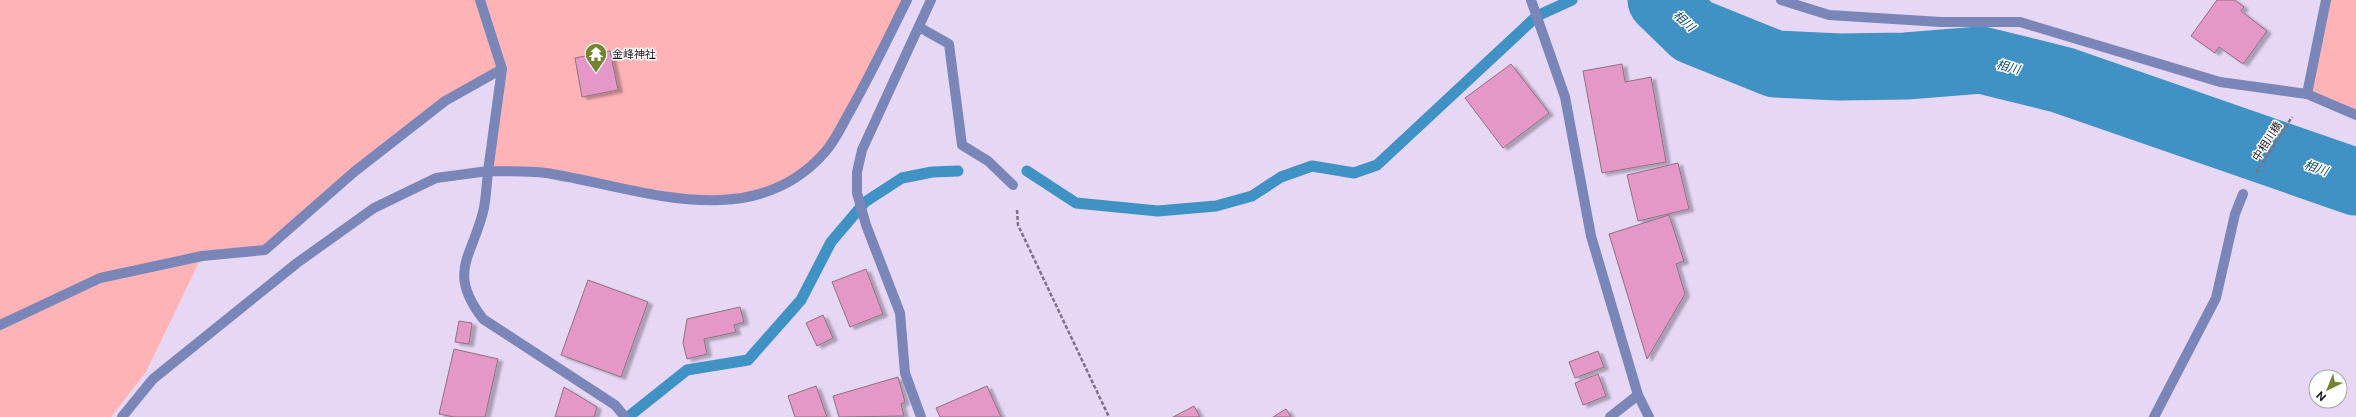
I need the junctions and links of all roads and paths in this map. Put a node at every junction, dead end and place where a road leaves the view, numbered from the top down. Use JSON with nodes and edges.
{"nodes":[{"id":1,"x":480,"y":0,"type":"edge"},
{"id":2,"x":907,"y":0,"type":"edge"},
{"id":3,"x":931,"y":0,"type":"edge"},
{"id":4,"x":1531,"y":0,"type":"edge"},
{"id":5,"x":1781,"y":0,"type":"edge"},
{"id":6,"x":2326,"y":0,"type":"edge"},
{"id":7,"x":919,"y":27,"type":"junction"},
{"id":8,"x":502,"y":69,"type":"junction"},
{"id":9,"x":2307,"y":94,"type":"junction"},
{"id":10,"x":2293,"y":116,"type":"dead end"},
{"id":11,"x":2356,"y":116,"type":"edge"},
{"id":12,"x":488,"y":171,"type":"junction"},
{"id":13,"x":1013,"y":185,"type":"joint"},
{"id":14,"x":2243,"y":194,"type":"joint"},
{"id":15,"x":0,"y":326,"type":"edge"},
{"id":16,"x":1638,"y":394,"type":"junction"},
{"id":17,"x":122,"y":417,"type":"edge"},
{"id":18,"x":625,"y":417,"type":"edge"},
{"id":19,"x":921,"y":417,"type":"edge"},
{"id":20,"x":1109,"y":417,"type":"edge"},
{"id":21,"x":1610,"y":417,"type":"edge"},
{"id":22,"x":1649,"y":417,"type":"edge"},
{"id":23,"x":2154,"y":417,"type":"edge"}],
"edges":[{"from":1,"to":8,"type":"street"},
{"from":2,"to":12,"type":"street"},
{"from":3,"to":7,"type":"street"},
{"from":4,"to":16,"type":"street"},
{"from":5,"to":9,"type":"street"},
{"from":6,"to":9,"type":"street"},
{"from":7,"to":13,"type":"street"},
{"from":7,"to":19,"type":"street"},
{"from":8,"to":12,"type":"street"},
{"from":8,"to":15,"type":"street"},
{"from":9,"to":11,"type":"street"},
{"from":10,"to":14,"type":"path","name":"中相川橋"},
{"from":12,"to":17,"type":"street"},
{"from":12,"to":18,"type":"street"},
{"from":13,"to":20,"type":"path"},
{"from":14,"to":23,"type":"street"},
{"from":16,"to":21,"type":"street"},
{"from":16,"to":22,"type":"street"}]}
